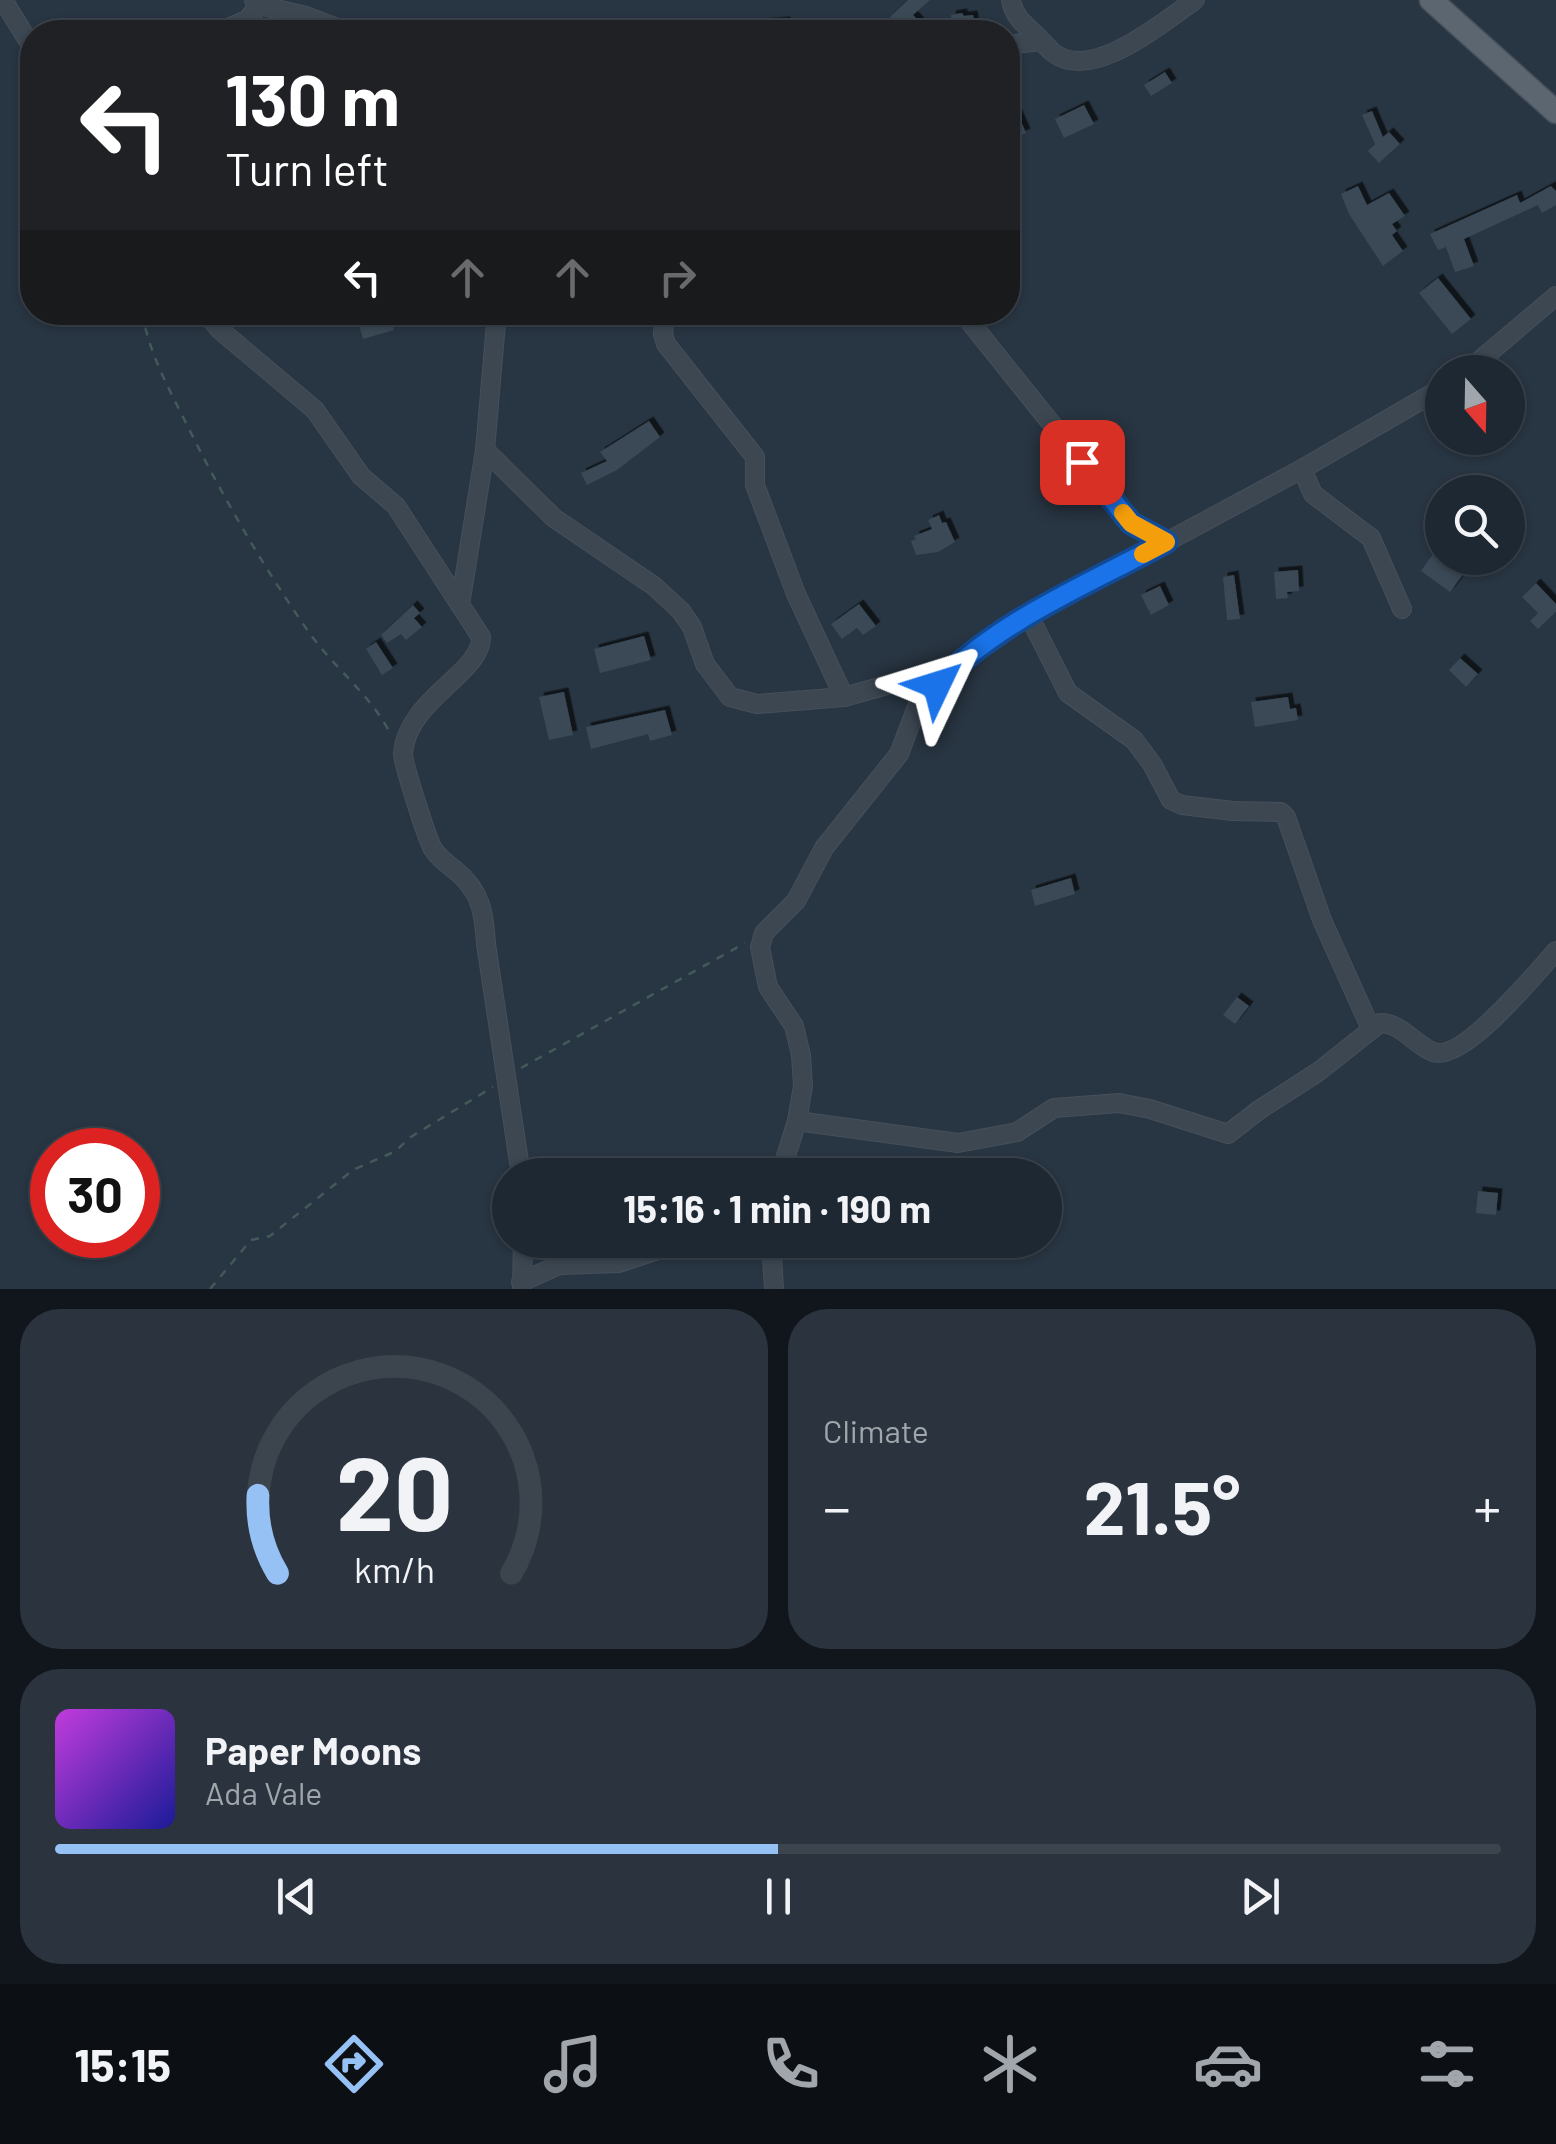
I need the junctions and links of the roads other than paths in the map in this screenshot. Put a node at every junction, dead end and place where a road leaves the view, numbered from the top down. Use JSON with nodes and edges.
{"nodes":[{"id":1,"x":3,"y":0,"type":"edge"},
{"id":2,"x":1011,"y":0,"type":"edge"},
{"id":3,"x":1195,"y":0,"type":"edge"},
{"id":4,"x":1431,"y":0,"type":"edge"},
{"id":5,"x":256,"y":2,"type":"edge"},
{"id":6,"x":300,"y":20,"type":"edge"},
{"id":7,"x":20,"y":28,"type":"edge"},
{"id":8,"x":1041,"y":41,"type":"junction"},
{"id":9,"x":1020,"y":44,"type":"edge"},
{"id":10,"x":1556,"y":112,"type":"edge"},
{"id":11,"x":1556,"y":296,"type":"edge"},
{"id":12,"x":216,"y":325,"type":"edge"},
{"id":13,"x":496,"y":325,"type":"edge"},
{"id":14,"x":664,"y":325,"type":"edge"},
{"id":15,"x":972,"y":325,"type":"edge"},
{"id":16,"x":1486,"y":355,"type":"edge"},
{"id":17,"x":1425,"y":398,"type":"edge"},
{"id":18,"x":485,"y":450,"type":"junction"},
{"id":19,"x":1302,"y":469,"type":"junction"},
{"id":20,"x":1166,"y":542,"type":"junction"},
{"id":21,"x":460,"y":605,"type":"junction"},
{"id":22,"x":1402,"y":609,"type":"dead end"},
{"id":23,"x":1029,"y":616,"type":"junction"},
{"id":24,"x":955,"y":666,"type":"junction"},
{"id":25,"x":844,"y":697,"type":"junction"},
{"id":26,"x":1556,"y":952,"type":"edge"},
{"id":27,"x":1371,"y":1028,"type":"junction"},
{"id":28,"x":797,"y":1121,"type":"junction"},
{"id":29,"x":518,"y":1158,"type":"edge"},
{"id":30,"x":785,"y":1158,"type":"edge"},
{"id":31,"x":522,"y":1258,"type":"edge"},
{"id":32,"x":634,"y":1258,"type":"edge"},
{"id":33,"x":773,"y":1258,"type":"edge"},
{"id":34,"x":522,"y":1286,"type":"edge"},
{"id":35,"x":774,"y":1289,"type":"edge"}],
"edges":[{"from":1,"to":7,"type":"street"},
{"from":2,"to":8,"type":"street"},
{"from":3,"to":8,"type":"street"},
{"from":4,"to":10,"type":"main road"},
{"from":5,"to":6,"type":"street"},
{"from":8,"to":9,"type":"street"},
{"from":11,"to":16,"type":"street"},
{"from":12,"to":21,"type":"street"},
{"from":13,"to":18,"type":"street"},
{"from":14,"to":25,"type":"street"},
{"from":15,"to":20,"type":"street"},
{"from":17,"to":19,"type":"street"},
{"from":18,"to":21,"type":"street"},
{"from":18,"to":25,"type":"street"},
{"from":19,"to":20,"type":"street"},
{"from":19,"to":22,"type":"street"},
{"from":20,"to":23,"type":"street"},
{"from":21,"to":29,"type":"street"},
{"from":23,"to":24,"type":"street"},
{"from":23,"to":27,"type":"street"},
{"from":24,"to":25,"type":"street"},
{"from":24,"to":28,"type":"street"},
{"from":26,"to":27,"type":"street"},
{"from":27,"to":28,"type":"street"},
{"from":28,"to":30,"type":"street"},
{"from":31,"to":34,"type":"street"},
{"from":32,"to":34,"type":"street"},
{"from":33,"to":35,"type":"street"}]}
